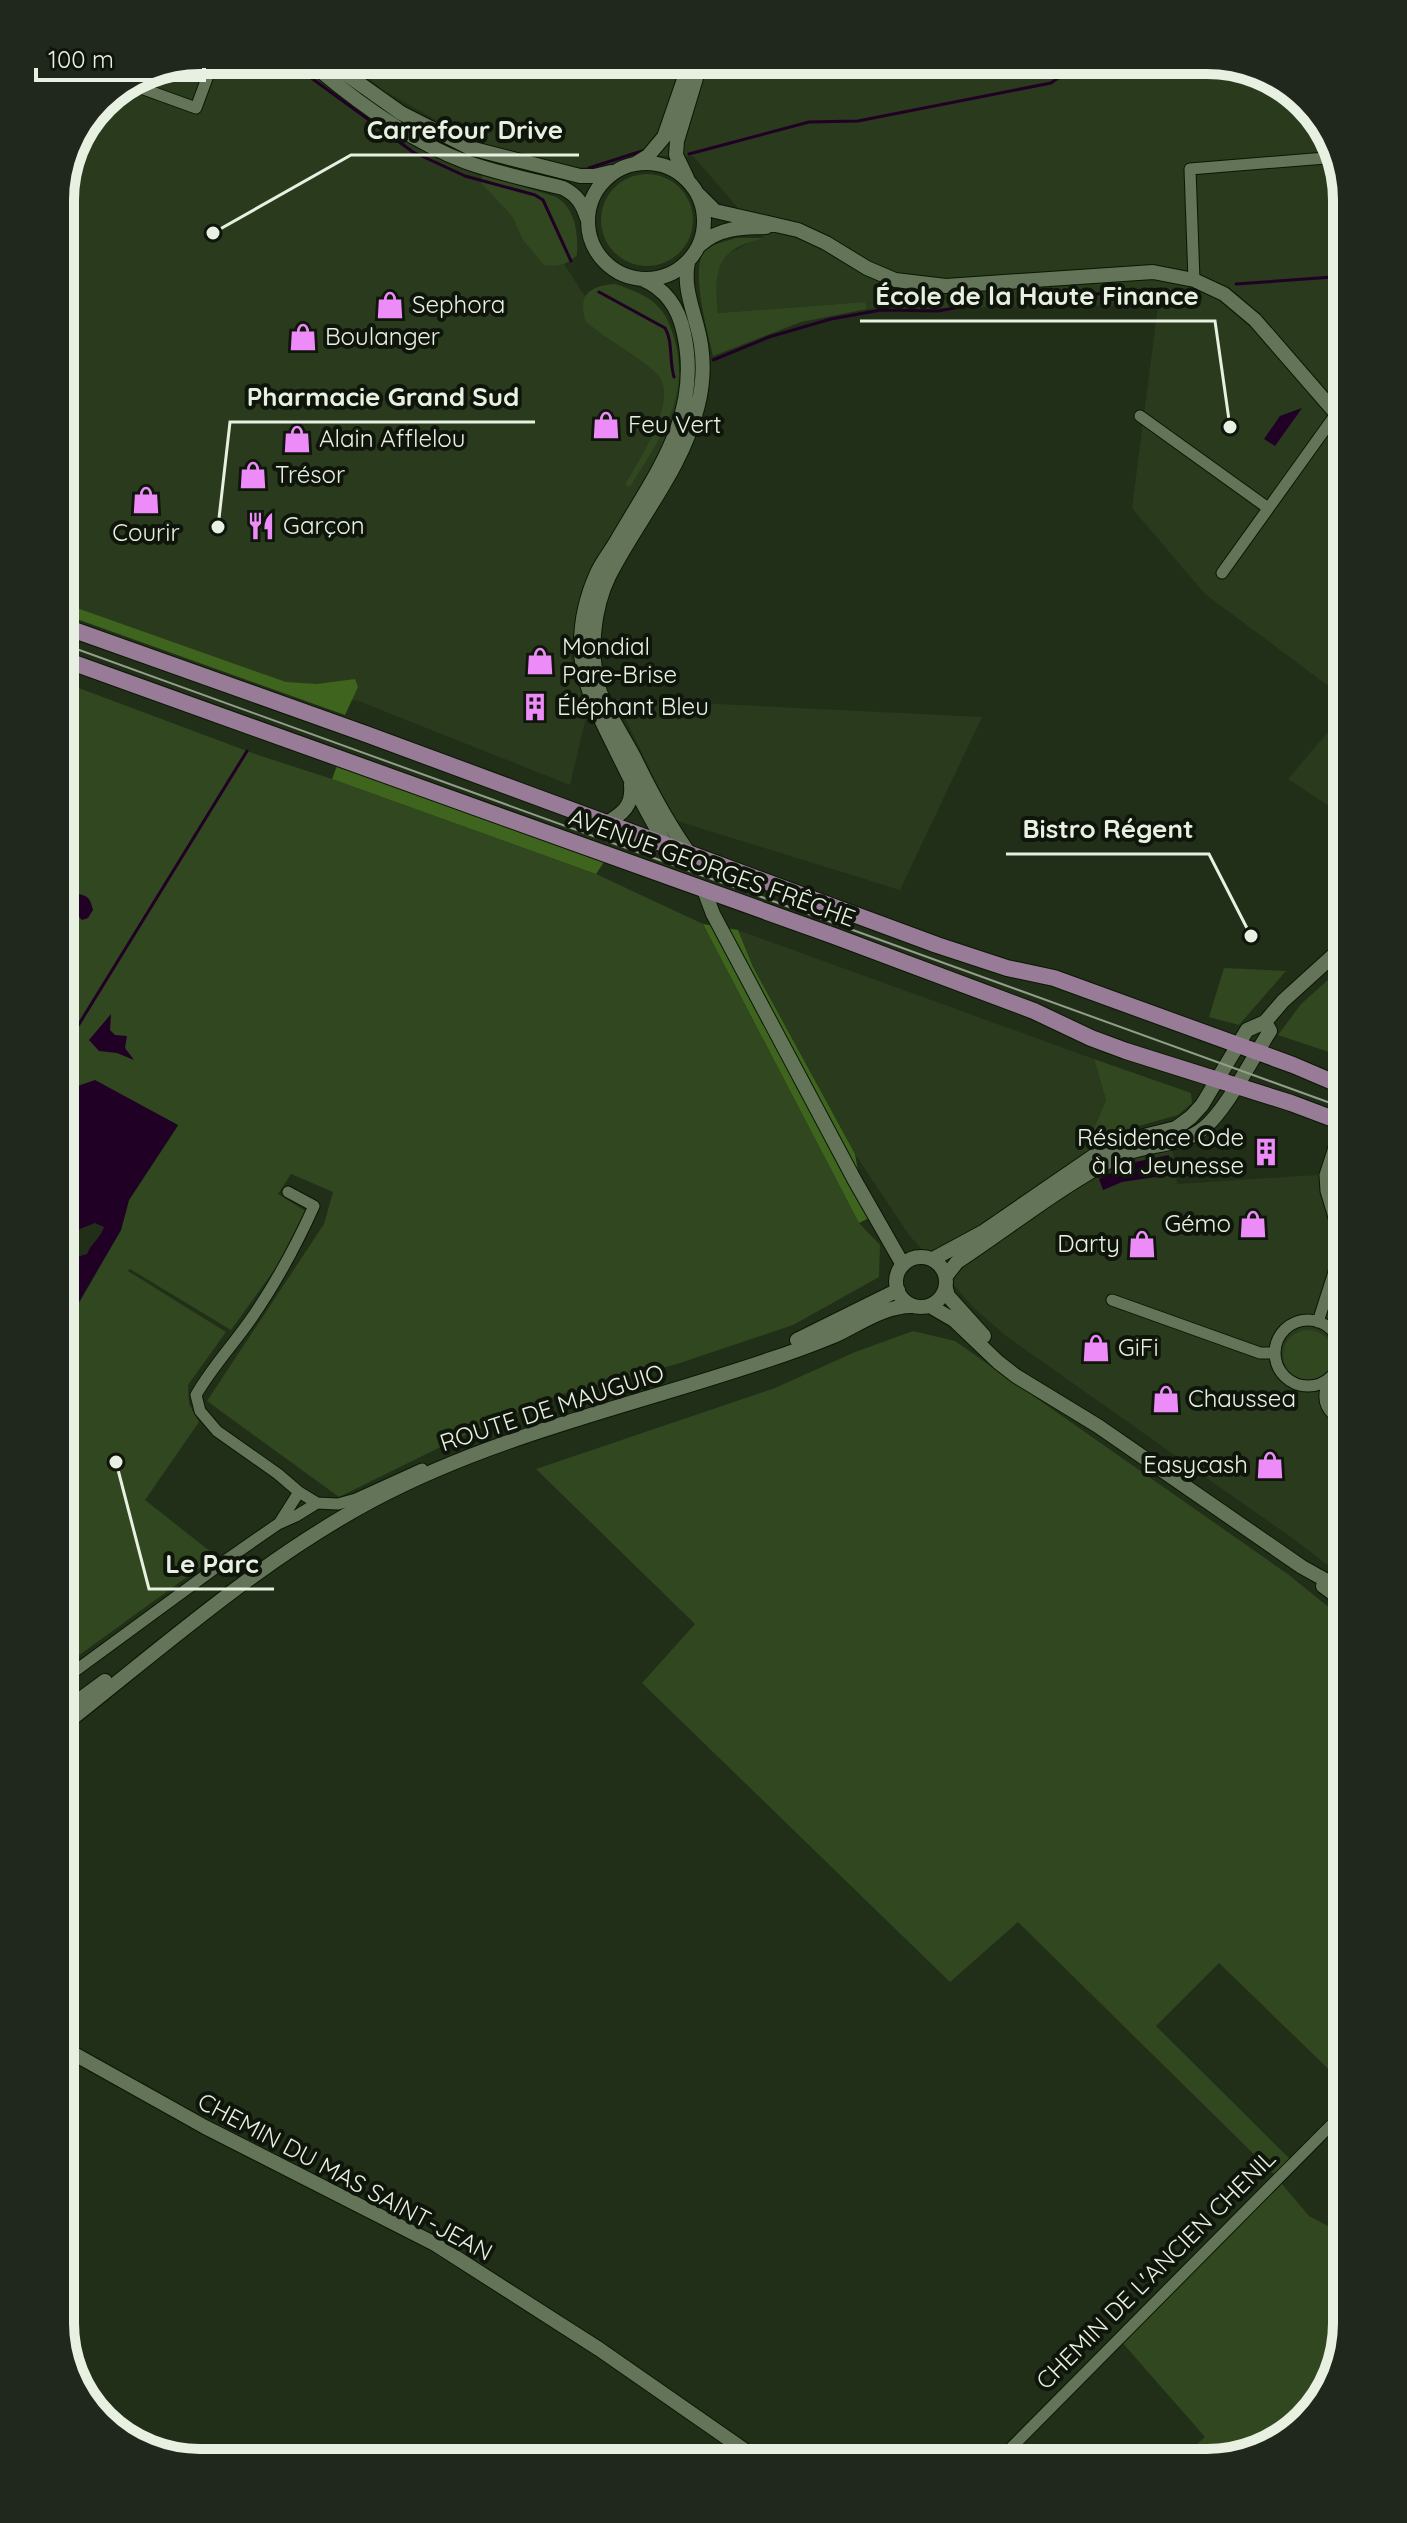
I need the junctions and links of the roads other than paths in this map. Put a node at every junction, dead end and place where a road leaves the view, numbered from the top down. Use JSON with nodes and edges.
{"nodes":[{"id":1,"x":209,"y":74,"type":"edge"},
{"id":2,"x":325,"y":74,"type":"edge"},
{"id":3,"x":346,"y":74,"type":"edge"},
{"id":4,"x":684,"y":74,"type":"edge"},
{"id":5,"x":697,"y":74,"type":"edge"},
{"id":6,"x":143,"y":89,"type":"edge"},
{"id":7,"x":1325,"y":158,"type":"edge"},
{"id":8,"x":634,"y":164,"type":"junction"},
{"id":9,"x":619,"y":169,"type":"junction"},
{"id":10,"x":689,"y":181,"type":"junction"},
{"id":11,"x":699,"y":195,"type":"junction"},
{"id":12,"x":588,"y":222,"type":"junction"},
{"id":13,"x":798,"y":230,"type":"junction"},
{"id":14,"x":698,"y":247,"type":"junction"},
{"id":15,"x":688,"y":262,"type":"junction"},
{"id":16,"x":642,"y":279,"type":"junction"},
{"id":17,"x":1194,"y":280,"type":"junction"},
{"id":18,"x":1333,"y":411,"type":"edge"},
{"id":19,"x":1140,"y":416,"type":"dead end"},
{"id":20,"x":1333,"y":418,"type":"edge"},
{"id":21,"x":1268,"y":508,"type":"junction"},
{"id":22,"x":1222,"y":573,"type":"dead end"},
{"id":23,"x":74,"y":630,"type":"edge"},
{"id":24,"x":74,"y":663,"type":"edge"},
{"id":25,"x":628,"y":777,"type":"junction"},
{"id":26,"x":606,"y":823,"type":"junction"},
{"id":27,"x":666,"y":845,"type":"junction"},
{"id":28,"x":689,"y":853,"type":"junction"},
{"id":29,"x":657,"y":873,"type":"junction"},
{"id":30,"x":682,"y":882,"type":"junction"},
{"id":31,"x":704,"y":890,"type":"junction"},
{"id":32,"x":1333,"y":956,"type":"edge"},
{"id":33,"x":1265,"y":1022,"type":"junction"},
{"id":34,"x":1238,"y":1045,"type":"junction"},
{"id":35,"x":1257,"y":1051,"type":"junction"},
{"id":36,"x":1216,"y":1081,"type":"junction"},
{"id":37,"x":1333,"y":1082,"type":"edge"},
{"id":38,"x":1234,"y":1087,"type":"junction"},
{"id":39,"x":1333,"y":1120,"type":"edge"},
{"id":40,"x":1333,"y":1154,"type":"edge"},
{"id":41,"x":288,"y":1192,"type":"dead end"},
{"id":42,"x":1333,"y":1214,"type":"edge"},
{"id":43,"x":933,"y":1259,"type":"junction"},
{"id":44,"x":903,"y":1265,"type":"junction"},
{"id":45,"x":1333,"y":1275,"type":"edge"},
{"id":46,"x":946,"y":1282,"type":"junction"},
{"id":47,"x":898,"y":1290,"type":"junction"},
{"id":48,"x":1112,"y":1300,"type":"dead end"},
{"id":49,"x":922,"y":1306,"type":"junction"},
{"id":50,"x":1318,"y":1322,"type":"junction"},
{"id":51,"x":1333,"y":1332,"type":"edge"},
{"id":52,"x":1275,"y":1353,"type":"junction"},
{"id":53,"x":1333,"y":1372,"type":"edge"},
{"id":54,"x":724,"y":1374,"type":"junction"},
{"id":55,"x":1330,"y":1377,"type":"junction"},
{"id":56,"x":1047,"y":1393,"type":"junction"},
{"id":57,"x":1333,"y":1416,"type":"edge"},
{"id":58,"x":487,"y":1448,"type":"junction"},
{"id":59,"x":299,"y":1492,"type":"junction"},
{"id":60,"x":317,"y":1503,"type":"junction"},
{"id":61,"x":278,"y":1524,"type":"junction"},
{"id":62,"x":1302,"y":1567,"type":"junction"},
{"id":63,"x":1333,"y":1584,"type":"edge"},
{"id":64,"x":1333,"y":1592,"type":"edge"},
{"id":65,"x":194,"y":1619,"type":"junction"},
{"id":66,"x":74,"y":1672,"type":"edge"},
{"id":67,"x":74,"y":1704,"type":"edge"},
{"id":68,"x":74,"y":1717,"type":"edge"},
{"id":69,"x":74,"y":2054,"type":"edge"},
{"id":70,"x":1333,"y":2123,"type":"edge"},
{"id":71,"x":743,"y":2449,"type":"edge"},
{"id":72,"x":1010,"y":2449,"type":"edge"}],
"edges":[{"from":1,"to":6,"type":"street"},
{"from":2,"to":12,"type":"street"},
{"from":3,"to":9,"type":"street"},
{"from":4,"to":8,"type":"street"},
{"from":5,"to":10,"type":"street"},
{"from":7,"to":17,"type":"street"},
{"from":8,"to":9,"type":"street"},
{"from":8,"to":10,"type":"street"},
{"from":9,"to":12,"type":"street"},
{"from":10,"to":11,"type":"street"},
{"from":11,"to":13,"type":"street"},
{"from":11,"to":14,"type":"street"},
{"from":12,"to":16,"type":"street"},
{"from":13,"to":14,"type":"street"},
{"from":13,"to":17,"type":"street"},
{"from":14,"to":15,"type":"street"},
{"from":15,"to":16,"type":"street"},
{"from":15,"to":28,"type":"street"},
{"from":16,"to":25,"type":"street"},
{"from":17,"to":18,"type":"street"},
{"from":19,"to":21,"type":"street"},
{"from":20,"to":21,"type":"street"},
{"from":21,"to":22,"type":"street"},
{"from":23,"to":26,"type":"main road","name":"AVENUE GEORGES FRÊCHE"},
{"from":24,"to":29,"type":"main road","name":"AVENUE GEORGES FRÊCHE"},
{"from":25,"to":26,"type":"street"},
{"from":25,"to":27,"type":"street"},
{"from":26,"to":27,"type":"main road","name":"AVENUE GEORGES FRÊCHE"},
{"from":27,"to":28,"type":"main road","name":"AVENUE GEORGES FRÊCHE"},
{"from":27,"to":29,"type":"main road"},
{"from":28,"to":30,"type":"main road"},
{"from":28,"to":34,"type":"main road","name":"AVENUE GEORGES FRÊCHE"},
{"from":29,"to":30,"type":"main road","name":"AVENUE GEORGES FRÊCHE"},
{"from":30,"to":31,"type":"main road","name":"AVENUE GEORGES FRÊCHE"},
{"from":31,"to":36,"type":"main road","name":"AVENUE GEORGES FRÊCHE"},
{"from":31,"to":44,"type":"street"},
{"from":32,"to":33,"type":"street"},
{"from":33,"to":34,"type":"street"},
{"from":33,"to":35,"type":"street"},
{"from":34,"to":35,"type":"main road","name":"AVENUE GEORGES FRÊCHE"},
{"from":34,"to":36,"type":"street"},
{"from":35,"to":37,"type":"main road","name":"AVENUE GEORGES FRÊCHE"},
{"from":35,"to":38,"type":"street"},
{"from":36,"to":38,"type":"main road","name":"AVENUE GEORGES FRÊCHE"},
{"from":36,"to":43,"type":"street"},
{"from":38,"to":39,"type":"main road","name":"AVENUE GEORGES FRÊCHE"},
{"from":38,"to":46,"type":"street"},
{"from":40,"to":42,"type":"street"},
{"from":41,"to":59,"type":"street"},
{"from":43,"to":44,"type":"street"},
{"from":43,"to":46,"type":"street"},
{"from":44,"to":47,"type":"street"},
{"from":45,"to":50,"type":"street"},
{"from":46,"to":49,"type":"street"},
{"from":46,"to":56,"type":"street"},
{"from":47,"to":49,"type":"street"},
{"from":47,"to":54,"type":"street","name":"ROUTE DE MAUGUIO"},
{"from":48,"to":52,"type":"street"},
{"from":49,"to":54,"type":"street","name":"ROUTE DE MAUGUIO"},
{"from":49,"to":56,"type":"street"},
{"from":50,"to":51,"type":"street"},
{"from":50,"to":52,"type":"street"},
{"from":52,"to":55,"type":"street"},
{"from":53,"to":55,"type":"street"},
{"from":54,"to":58,"type":"street","name":"ROUTE DE MAUGUIO"},
{"from":55,"to":57,"type":"street"},
{"from":56,"to":62,"type":"street"},
{"from":58,"to":60,"type":"street"},
{"from":58,"to":65,"type":"street","name":"ROUTE DE MAUGUIO"},
{"from":59,"to":60,"type":"street"},
{"from":59,"to":61,"type":"street"},
{"from":60,"to":61,"type":"street"},
{"from":61,"to":66,"type":"street"},
{"from":62,"to":63,"type":"street"},
{"from":62,"to":64,"type":"street"},
{"from":65,"to":67,"type":"street","name":"ROUTE DE MAUGUIO"},
{"from":65,"to":68,"type":"street","name":"ROUTE DE MAUGUIO"},
{"from":69,"to":71,"type":"street","name":"CHEMIN DU MAS SAINT-JEAN"},
{"from":70,"to":72,"type":"street","name":"CHEMIN DE L'ANCIEN CHENIL"}]}
